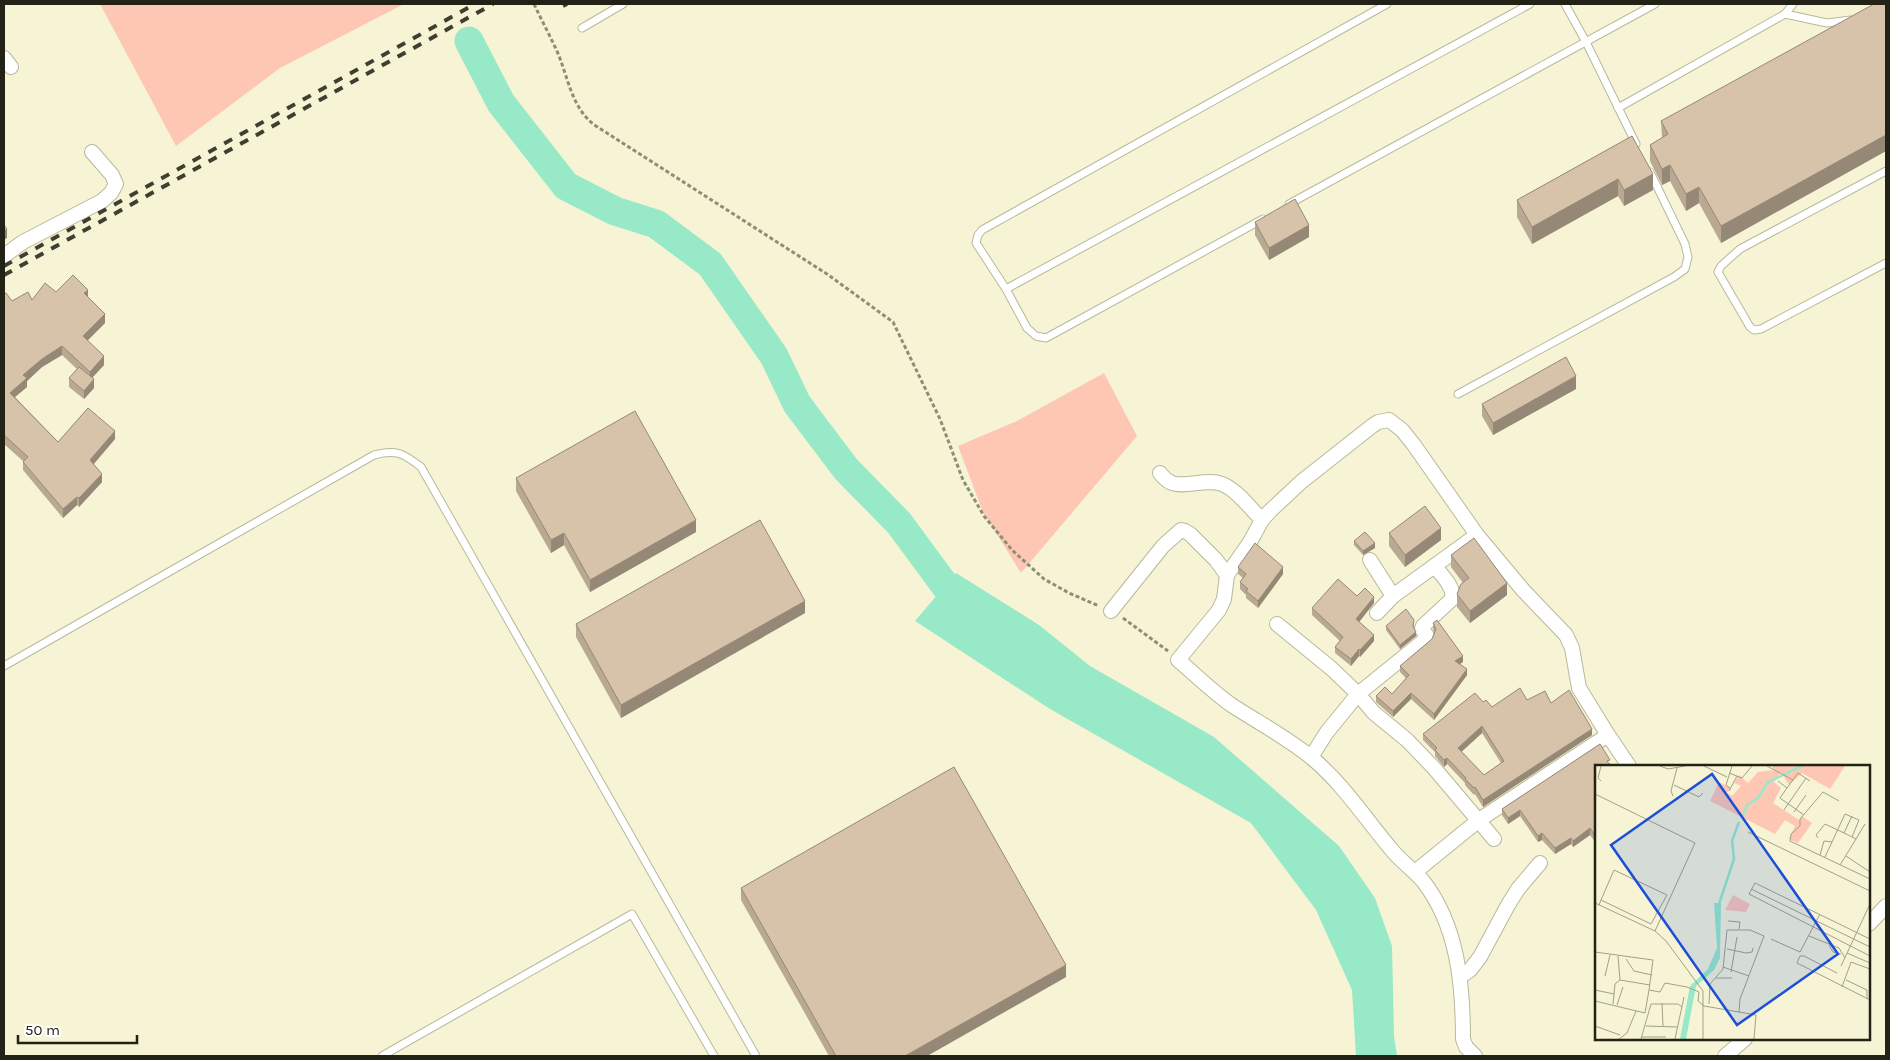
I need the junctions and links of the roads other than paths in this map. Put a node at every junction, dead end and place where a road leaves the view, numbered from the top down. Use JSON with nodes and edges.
{"nodes":[{"id":1,"x":623,"y":4,"type":"edge"},
{"id":2,"x":1387,"y":4,"type":"edge"},
{"id":3,"x":1530,"y":4,"type":"edge"},
{"id":4,"x":1564,"y":4,"type":"edge"},
{"id":5,"x":1655,"y":4,"type":"edge"},
{"id":6,"x":1793,"y":4,"type":"edge"},
{"id":7,"x":1785,"y":14,"type":"junction"},
{"id":8,"x":1857,"y":17,"type":"edge"},
{"id":9,"x":582,"y":28,"type":"dead end"},
{"id":10,"x":1586,"y":42,"type":"junction"},
{"id":11,"x":1618,"y":108,"type":"junction"},
{"id":12,"x":1639,"y":151,"type":"edge"},
{"id":13,"x":92,"y":152,"type":"dead end"},
{"id":14,"x":1647,"y":168,"type":"edge"},
{"id":15,"x":1886,"y":171,"type":"edge"},
{"id":16,"x":1281,"y":209,"type":"edge"},
{"id":17,"x":1272,"y":214,"type":"edge"},
{"id":18,"x":4,"y":256,"type":"edge"},
{"id":19,"x":1886,"y":263,"type":"edge"},
{"id":20,"x":1006,"y":289,"type":"junction"},
{"id":21,"x":1458,"y":394,"type":"dead end"},
{"id":22,"x":1160,"y":473,"type":"dead end"},
{"id":23,"x":1262,"y":520,"type":"junction"},
{"id":24,"x":1477,"y":535,"type":"junction"},
{"id":25,"x":1370,"y":560,"type":"dead end"},
{"id":26,"x":1434,"y":566,"type":"junction"},
{"id":27,"x":1227,"y":575,"type":"junction"},
{"id":28,"x":1393,"y":596,"type":"junction"},
{"id":29,"x":1111,"y":611,"type":"road end"},
{"id":30,"x":1377,"y":613,"type":"dead end"},
{"id":31,"x":1277,"y":624,"type":"dead end"},
{"id":32,"x":4,"y":666,"type":"edge"},
{"id":33,"x":1358,"y":694,"type":"junction"},
{"id":34,"x":1608,"y":736,"type":"junction"},
{"id":35,"x":1311,"y":757,"type":"junction"},
{"id":36,"x":1629,"y":765,"type":"edge"},
{"id":37,"x":1479,"y":820,"type":"junction"},
{"id":38,"x":1494,"y":839,"type":"dead end"},
{"id":39,"x":1540,"y":862,"type":"dead end"},
{"id":40,"x":1415,"y":872,"type":"junction"},
{"id":41,"x":1886,"y":906,"type":"edge"},
{"id":42,"x":1870,"y":923,"type":"edge"},
{"id":43,"x":1460,"y":976,"type":"junction"},
{"id":44,"x":1744,"y":1040,"type":"edge"},
{"id":45,"x":382,"y":1056,"type":"edge"},
{"id":46,"x":714,"y":1056,"type":"edge"},
{"id":47,"x":756,"y":1056,"type":"edge"},
{"id":48,"x":1475,"y":1056,"type":"edge"},
{"id":49,"x":1725,"y":1056,"type":"edge"}],
"edges":[{"from":1,"to":9,"type":"lane"},
{"from":2,"to":20,"type":"lane"},
{"from":3,"to":20,"type":"lane"},
{"from":4,"to":10,"type":"lane"},
{"from":5,"to":10,"type":"lane"},
{"from":6,"to":7,"type":"lane"},
{"from":7,"to":8,"type":"lane"},
{"from":7,"to":11,"type":"lane"},
{"from":10,"to":11,"type":"lane"},
{"from":10,"to":16,"type":"lane"},
{"from":11,"to":12,"type":"lane"},
{"from":13,"to":18,"type":"street"},
{"from":14,"to":21,"type":"lane"},
{"from":15,"to":19,"type":"lane"},
{"from":17,"to":20,"type":"lane"},
{"from":22,"to":23,"type":"street"},
{"from":23,"to":24,"type":"street"},
{"from":23,"to":27,"type":"street"},
{"from":24,"to":26,"type":"street"},
{"from":24,"to":34,"type":"street"},
{"from":25,"to":28,"type":"street"},
{"from":26,"to":28,"type":"street"},
{"from":26,"to":33,"type":"street"},
{"from":27,"to":29,"type":"street"},
{"from":27,"to":35,"type":"street"},
{"from":28,"to":30,"type":"street"},
{"from":31,"to":33,"type":"street"},
{"from":32,"to":47,"type":"lane"},
{"from":33,"to":35,"type":"street"},
{"from":33,"to":37,"type":"street"},
{"from":34,"to":36,"type":"street"},
{"from":34,"to":37,"type":"street"},
{"from":35,"to":40,"type":"street"},
{"from":37,"to":38,"type":"street"},
{"from":37,"to":40,"type":"street"},
{"from":39,"to":43,"type":"street"},
{"from":40,"to":43,"type":"street"},
{"from":41,"to":42,"type":"street"},
{"from":43,"to":48,"type":"street"},
{"from":44,"to":49,"type":"street"},
{"from":45,"to":46,"type":"lane"}]}
